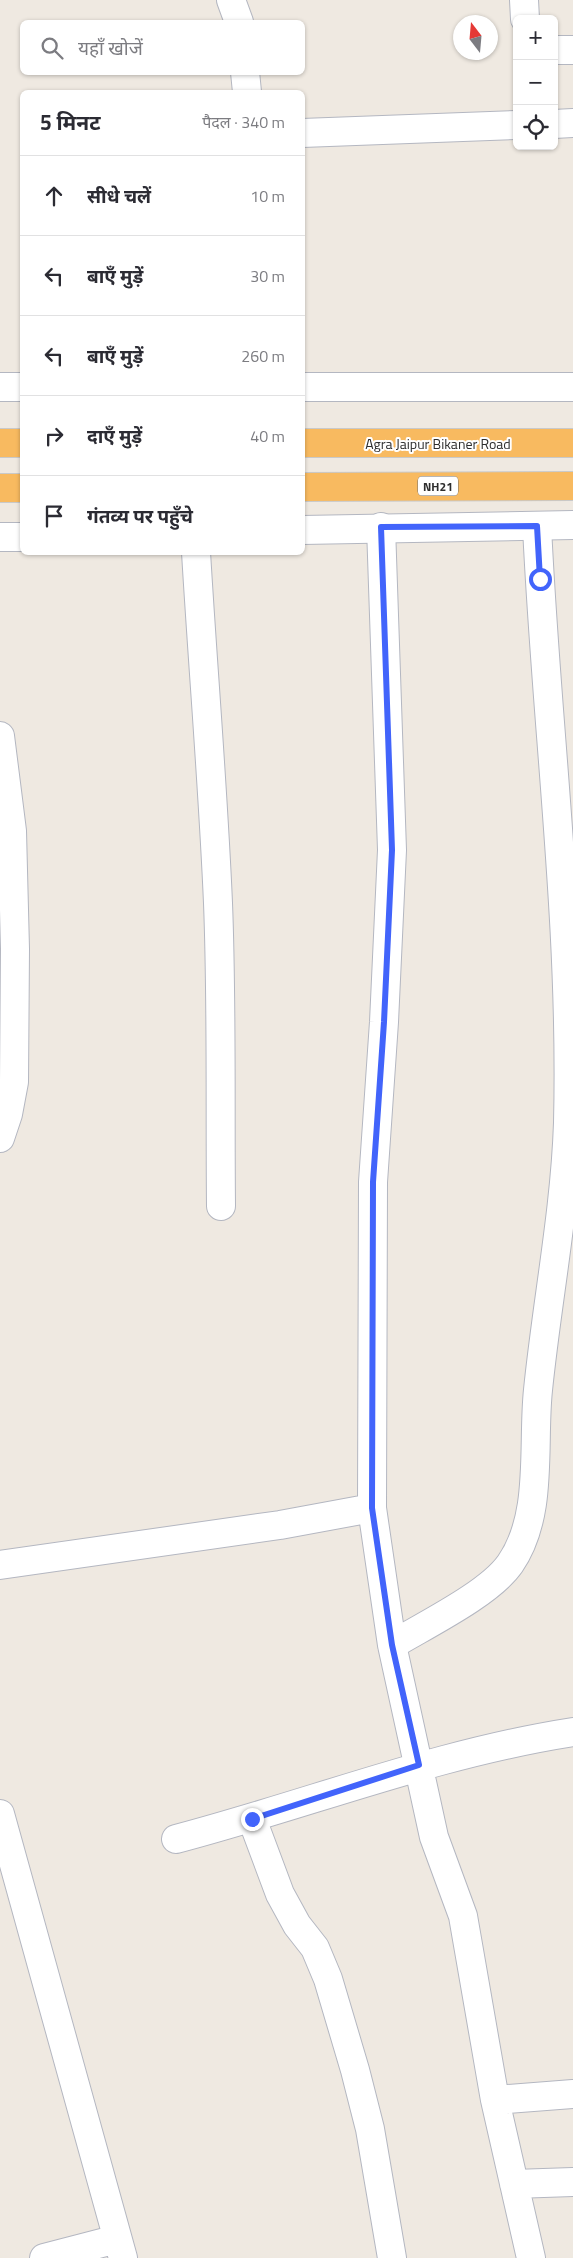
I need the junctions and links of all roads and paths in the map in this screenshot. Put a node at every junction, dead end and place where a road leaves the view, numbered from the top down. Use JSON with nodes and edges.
{"nodes":[{"id":1,"x":231,"y":0,"type":"edge"},
{"id":2,"x":524,"y":0,"type":"edge"},
{"id":3,"x":524,"y":15,"type":"edge"},
{"id":4,"x":238,"y":20,"type":"edge"},
{"id":5,"x":558,"y":50,"type":"edge"},
{"id":6,"x":573,"y":50,"type":"edge"},
{"id":7,"x":246,"y":75,"type":"edge"},
{"id":8,"x":247,"y":90,"type":"edge"},
{"id":9,"x":573,"y":123,"type":"edge"},
{"id":10,"x":558,"y":124,"type":"edge"},
{"id":11,"x":513,"y":125,"type":"edge"},
{"id":12,"x":305,"y":133,"type":"edge"},
{"id":13,"x":20,"y":387,"type":"edge"},
{"id":14,"x":305,"y":387,"type":"edge"},
{"id":15,"x":573,"y":387,"type":"edge"},
{"id":16,"x":0,"y":388,"type":"edge"},
{"id":17,"x":20,"y":443,"type":"edge"},
{"id":18,"x":305,"y":443,"type":"edge"},
{"id":19,"x":573,"y":443,"type":"edge"},
{"id":20,"x":0,"y":444,"type":"edge"},
{"id":21,"x":573,"y":486,"type":"edge"},
{"id":22,"x":305,"y":487,"type":"edge"},
{"id":23,"x":0,"y":488,"type":"edge"},
{"id":24,"x":20,"y":488,"type":"edge"},
{"id":25,"x":573,"y":525,"type":"edge"},
{"id":26,"x":537,"y":526,"type":"junction"},
{"id":27,"x":381,"y":527,"type":"junction"},
{"id":28,"x":305,"y":530,"type":"edge"},
{"id":29,"x":0,"y":537,"type":"edge"},
{"id":30,"x":20,"y":537,"type":"edge"},
{"id":31,"x":196,"y":555,"type":"edge"},
{"id":32,"x":0,"y":736,"type":"edge"},
{"id":33,"x":6,"y":832,"type":"edge"},
{"id":34,"x":7,"y":949,"type":"edge"},
{"id":35,"x":0,"y":1138,"type":"edge"},
{"id":36,"x":220,"y":1206,"type":"dead end"},
{"id":37,"x":372,"y":1508,"type":"junction"},
{"id":38,"x":0,"y":1565,"type":"edge"},
{"id":39,"x":392,"y":1645,"type":"junction"},
{"id":40,"x":573,"y":1732,"type":"edge"},
{"id":41,"x":419,"y":1765,"type":"junction"},
{"id":42,"x":0,"y":1814,"type":"edge"},
{"id":43,"x":252,"y":1819,"type":"junction"},
{"id":44,"x":176,"y":1839,"type":"dead end"},
{"id":45,"x":573,"y":2094,"type":"edge"},
{"id":46,"x":495,"y":2100,"type":"junction"},
{"id":47,"x":573,"y":2182,"type":"edge"},
{"id":48,"x":514,"y":2184,"type":"junction"},
{"id":49,"x":120,"y":2249,"type":"edge"},
{"id":50,"x":44,"y":2258,"type":"edge"},
{"id":51,"x":392,"y":2258,"type":"edge"},
{"id":52,"x":531,"y":2258,"type":"edge"}],
"edges":[{"from":1,"to":4,"type":"street"},
{"from":2,"to":3,"type":"street"},
{"from":5,"to":6,"type":"street"},
{"from":7,"to":8,"type":"street"},
{"from":9,"to":10,"type":"street"},
{"from":11,"to":12,"type":"street"},
{"from":13,"to":16,"type":"street"},
{"from":14,"to":15,"type":"street"},
{"from":17,"to":20,"type":"highway"},
{"from":18,"to":19,"type":"highway","name":"Agra Jaipur Bikaner Road"},
{"from":21,"to":22,"type":"highway","number":"NH21"},
{"from":23,"to":24,"type":"highway"},
{"from":25,"to":26,"type":"street"},
{"from":26,"to":27,"type":"street"},
{"from":26,"to":39,"type":"street"},
{"from":27,"to":28,"type":"street"},
{"from":27,"to":37,"type":"street"},
{"from":29,"to":30,"type":"street"},
{"from":31,"to":36,"type":"street"},
{"from":32,"to":33,"type":"street"},
{"from":33,"to":34,"type":"street"},
{"from":34,"to":35,"type":"street"},
{"from":37,"to":38,"type":"street"},
{"from":37,"to":39,"type":"street"},
{"from":39,"to":41,"type":"street"},
{"from":40,"to":41,"type":"street"},
{"from":41,"to":43,"type":"street"},
{"from":41,"to":46,"type":"street"},
{"from":42,"to":49,"type":"street"},
{"from":43,"to":44,"type":"street"},
{"from":43,"to":51,"type":"street"},
{"from":45,"to":46,"type":"street"},
{"from":46,"to":48,"type":"street"},
{"from":47,"to":48,"type":"street"},
{"from":48,"to":52,"type":"street"},
{"from":49,"to":50,"type":"street"}]}
